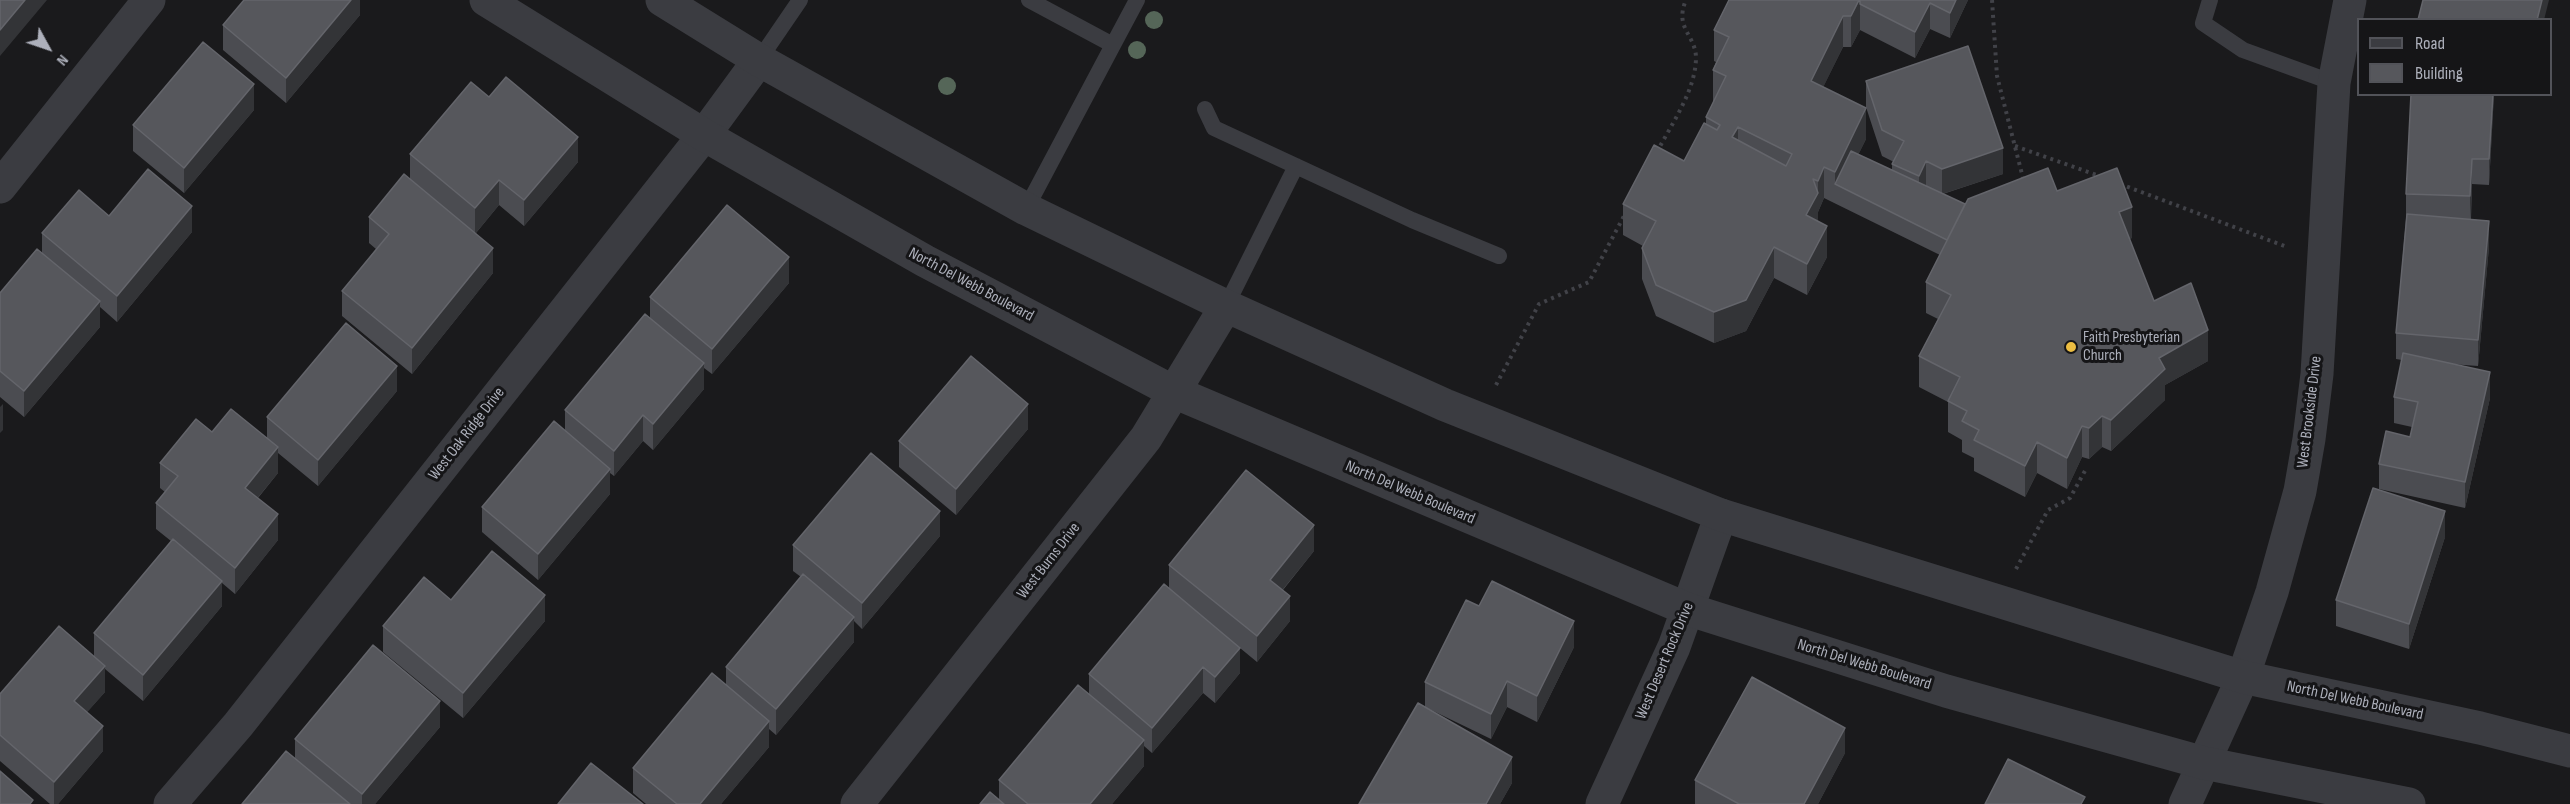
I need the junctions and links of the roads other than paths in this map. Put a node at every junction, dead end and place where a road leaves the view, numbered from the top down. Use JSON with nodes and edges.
{"nodes":[{"id":1,"x":149,"y":0,"type":"edge"},
{"id":2,"x":486,"y":0,"type":"edge"},
{"id":3,"x":662,"y":0,"type":"edge"},
{"id":4,"x":800,"y":0,"type":"edge"},
{"id":5,"x":1029,"y":0,"type":"edge"},
{"id":6,"x":1137,"y":0,"type":"edge"},
{"id":7,"x":2210,"y":0,"type":"edge"},
{"id":8,"x":2350,"y":0,"type":"edge"},
{"id":9,"x":1113,"y":45,"type":"junction"},
{"id":10,"x":759,"y":60,"type":"junction"},
{"id":11,"x":2334,"y":83,"type":"junction"},
{"id":12,"x":1205,"y":109,"type":"dead end"},
{"id":13,"x":704,"y":135,"type":"junction"},
{"id":14,"x":1296,"y":166,"type":"junction"},
{"id":15,"x":0,"y":187,"type":"edge"},
{"id":16,"x":1026,"y":209,"type":"junction"},
{"id":17,"x":1499,"y":256,"type":"dead end"},
{"id":18,"x":1226,"y":306,"type":"junction"},
{"id":19,"x":1174,"y":392,"type":"junction"},
{"id":20,"x":1721,"y":515,"type":"junction"},
{"id":21,"x":1688,"y":609,"type":"junction"},
{"id":22,"x":2243,"y":677,"type":"junction"},
{"id":23,"x":2570,"y":751,"type":"edge"},
{"id":24,"x":2204,"y":763,"type":"junction"},
{"id":25,"x":170,"y":804,"type":"edge"},
{"id":26,"x":857,"y":804,"type":"edge"},
{"id":27,"x":1602,"y":804,"type":"edge"},
{"id":28,"x":2185,"y":804,"type":"edge"},
{"id":29,"x":2409,"y":804,"type":"edge"}],
"edges":[{"from":1,"to":15,"type":"street"},
{"from":2,"to":13,"type":"street","name":"North Del Webb Boulevard"},
{"from":3,"to":10,"type":"street","name":"North Del Webb Boulevard"},
{"from":4,"to":10,"type":"lane"},
{"from":5,"to":9,"type":"lane"},
{"from":6,"to":9,"type":"lane"},
{"from":7,"to":11,"type":"lane"},
{"from":8,"to":11,"type":"street","name":"West Brookside Drive"},
{"from":9,"to":16,"type":"lane"},
{"from":10,"to":13,"type":"street","name":"West Oak Ridge Drive"},
{"from":10,"to":16,"type":"street","name":"North Del Webb Boulevard"},
{"from":11,"to":22,"type":"street","name":"West Brookside Drive"},
{"from":12,"to":14,"type":"lane"},
{"from":13,"to":19,"type":"street","name":"North Del Webb Boulevard"},
{"from":13,"to":25,"type":"street","name":"West Oak Ridge Drive"},
{"from":14,"to":17,"type":"lane"},
{"from":14,"to":18,"type":"lane"},
{"from":16,"to":18,"type":"street","name":"North Del Webb Boulevard"},
{"from":18,"to":19,"type":"street","name":"West Burns Drive"},
{"from":18,"to":20,"type":"street","name":"North Del Webb Boulevard"},
{"from":19,"to":21,"type":"street","name":"North Del Webb Boulevard"},
{"from":19,"to":26,"type":"street","name":"West Burns Drive"},
{"from":20,"to":21,"type":"street","name":"West Desert Rock Drive"},
{"from":20,"to":22,"type":"street","name":"North Del Webb Boulevard"},
{"from":21,"to":24,"type":"street","name":"North Del Webb Boulevard"},
{"from":21,"to":27,"type":"street","name":"West Desert Rock Drive"},
{"from":22,"to":23,"type":"street","name":"North Del Webb Boulevard"},
{"from":22,"to":24,"type":"street","name":"West Brookside Drive"},
{"from":24,"to":28,"type":"street","name":"West Brookside Drive"},
{"from":24,"to":29,"type":"street","name":"North Del Webb Boulevard"}]}
